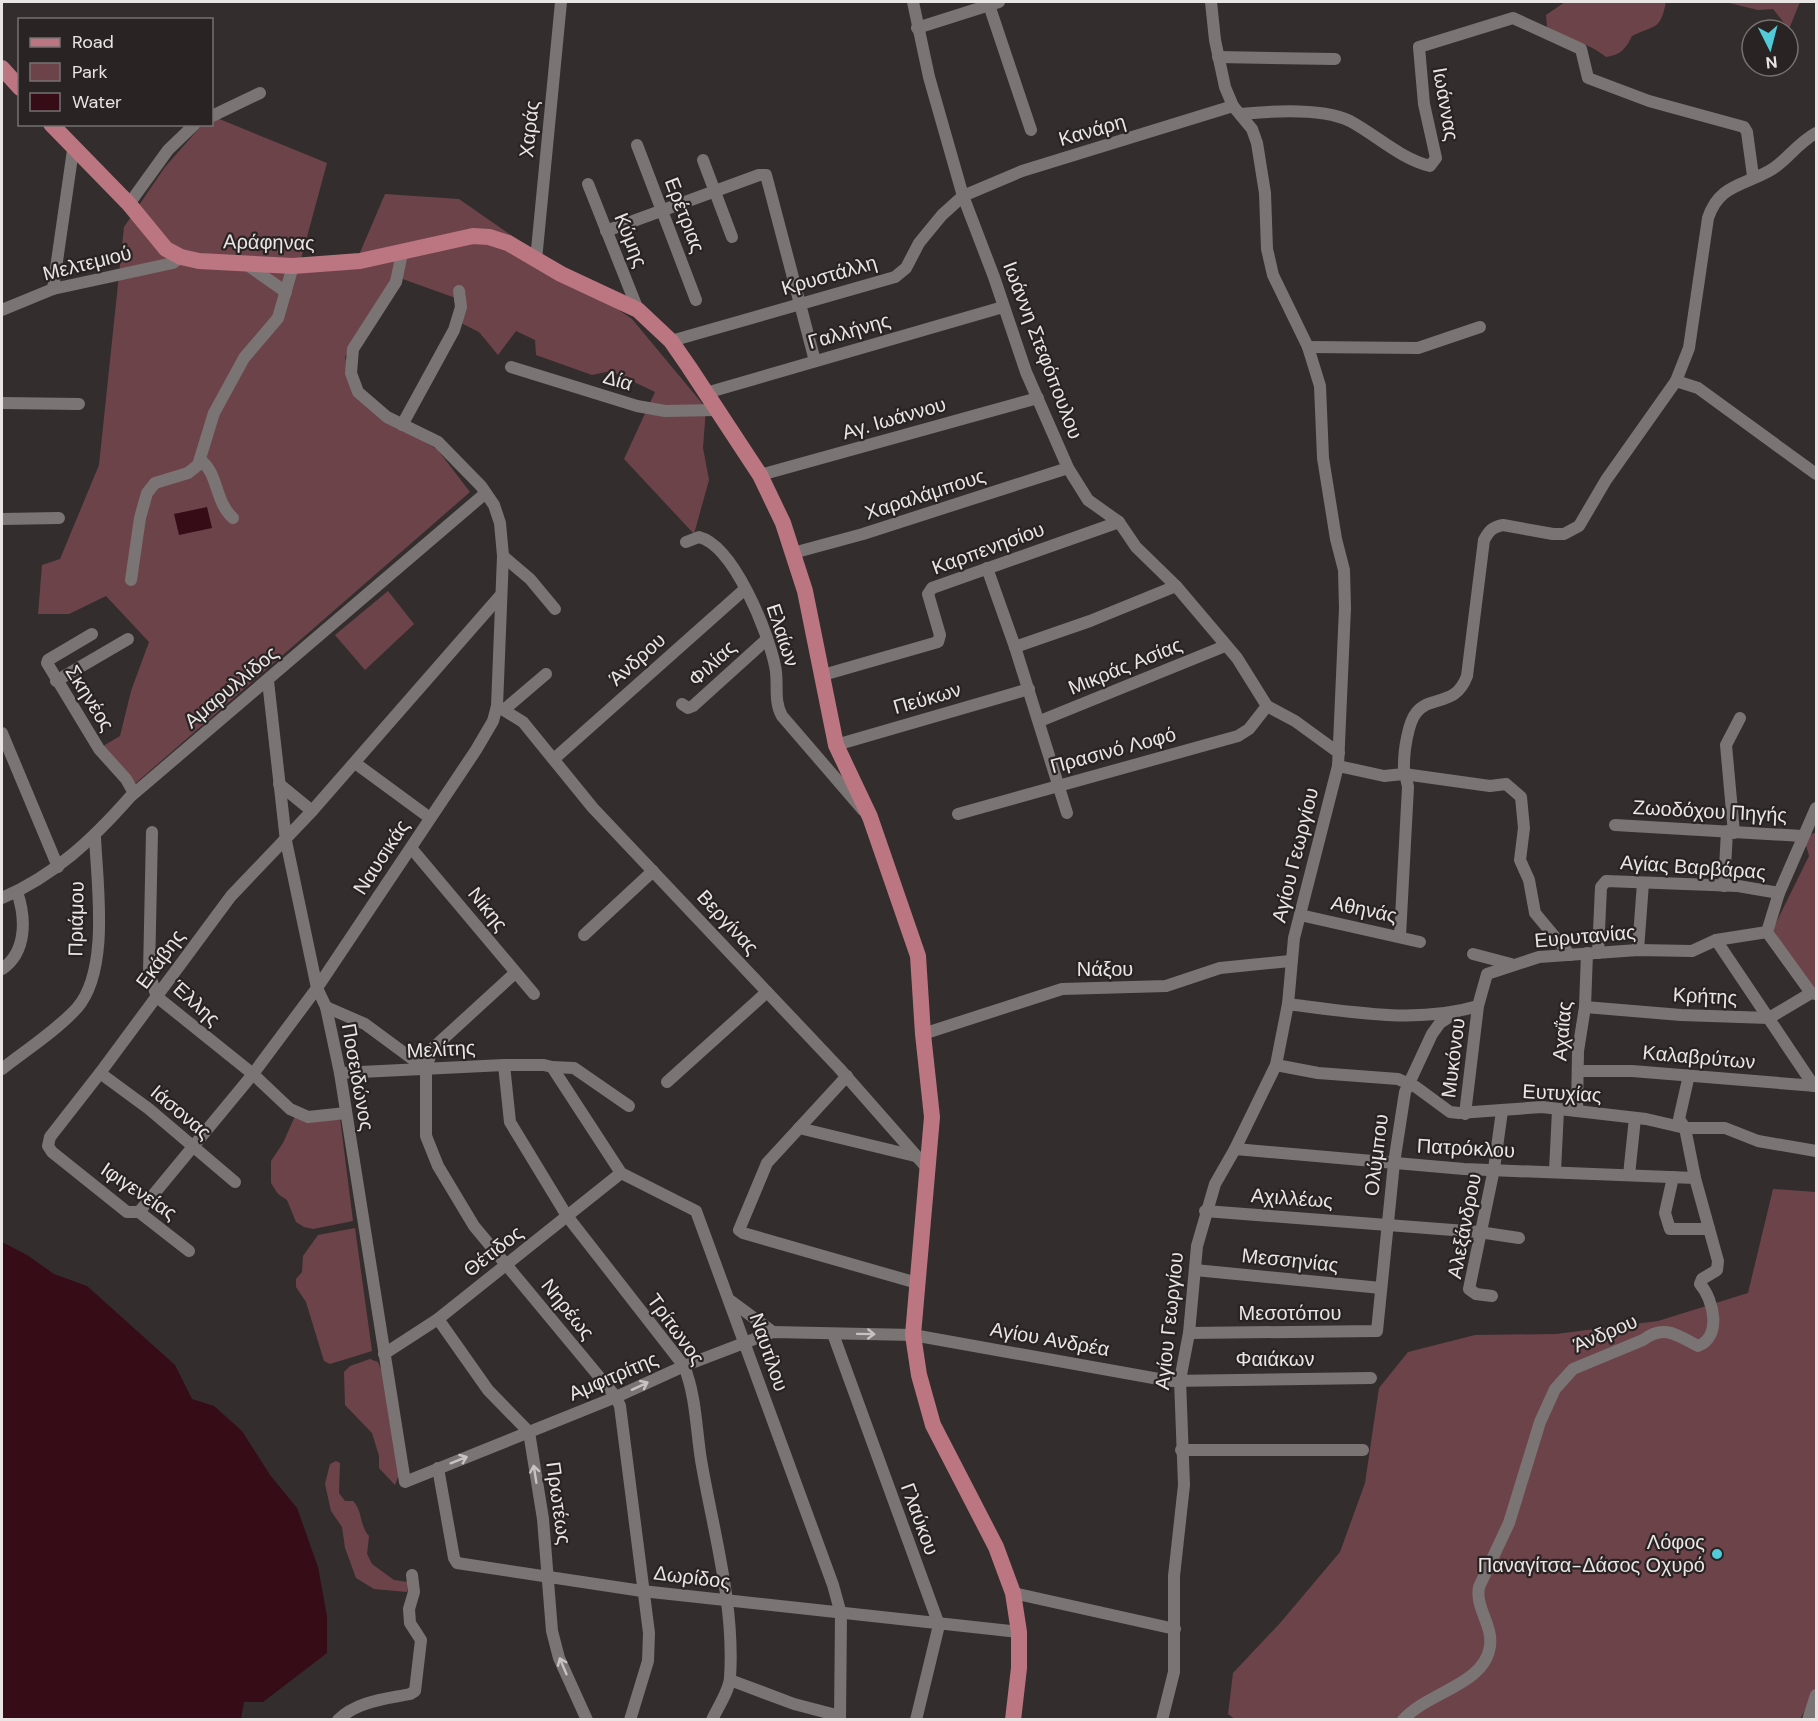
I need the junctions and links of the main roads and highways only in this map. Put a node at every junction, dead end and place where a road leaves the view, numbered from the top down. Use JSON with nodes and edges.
{"nodes":[{"id":1,"x":2,"y":68,"type":"edge"},
{"id":2,"x":18,"y":86,"type":"edge"},
{"id":3,"x":53,"y":126,"type":"edge"},
{"id":4,"x":1013,"y":1719,"type":"edge"}],
"edges":[{"from":1,"to":2,"type":"main road"},
{"from":3,"to":4,"type":"main road","name":"Αράφηνας"}]}
